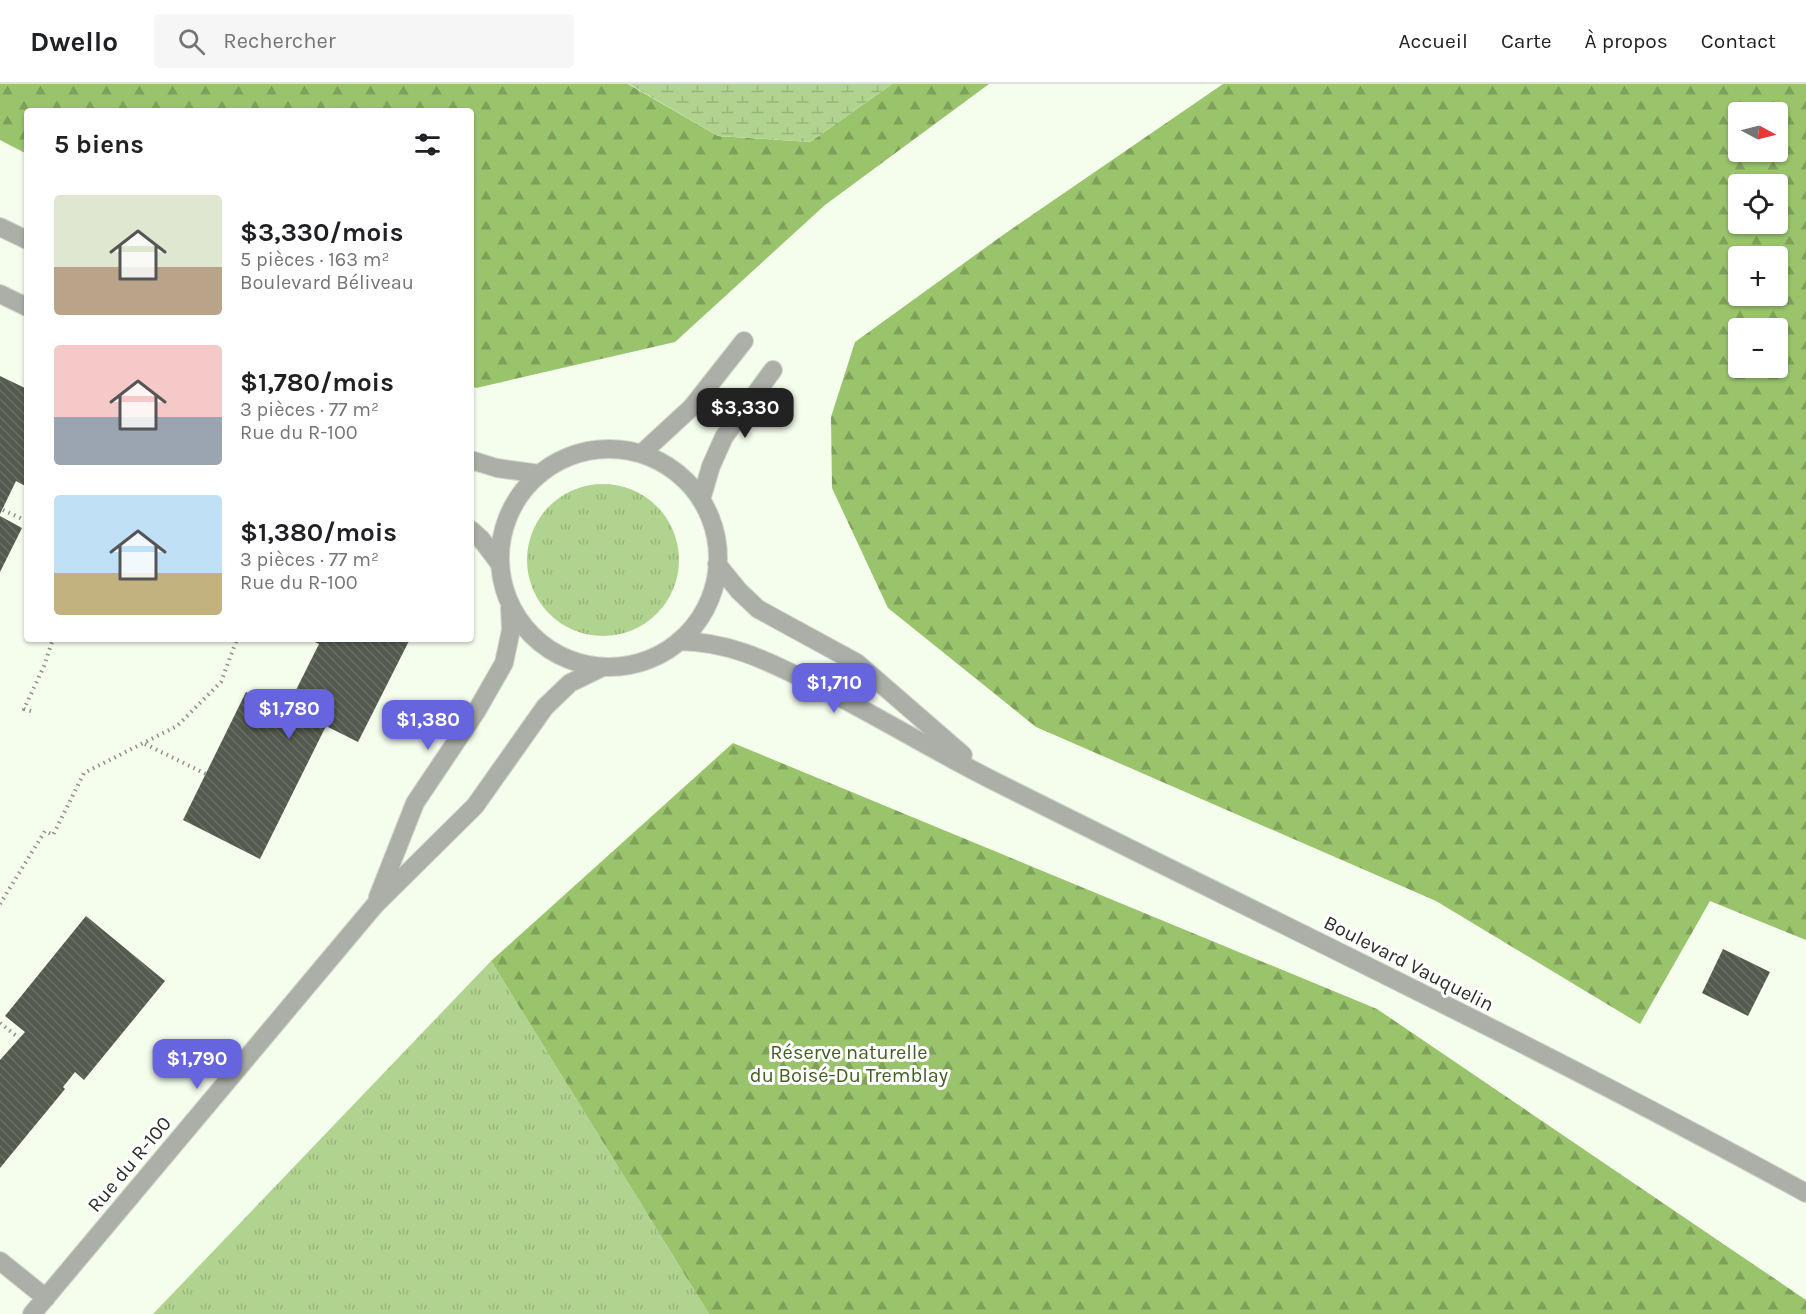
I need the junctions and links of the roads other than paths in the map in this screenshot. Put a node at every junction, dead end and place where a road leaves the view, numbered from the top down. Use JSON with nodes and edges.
{"nodes":[{"id":1,"x":0,"y":226,"type":"edge"},
{"id":2,"x":24,"y":238,"type":"edge"},
{"id":3,"x":0,"y":294,"type":"edge"},
{"id":4,"x":24,"y":306,"type":"edge"},
{"id":5,"x":744,"y":341,"type":"dead end"},
{"id":6,"x":773,"y":370,"type":"dead end"},
{"id":7,"x":641,"y":454,"type":"junction"},
{"id":8,"x":474,"y":461,"type":"edge"},
{"id":9,"x":540,"y":474,"type":"junction"},
{"id":10,"x":701,"y":500,"type":"junction"},
{"id":11,"x":474,"y":533,"type":"edge"},
{"id":12,"x":500,"y":564,"type":"junction"},
{"id":13,"x":717,"y":564,"type":"junction"},
{"id":14,"x":510,"y":604,"type":"junction"},
{"id":15,"x":679,"y":641,"type":"junction"},
{"id":16,"x":601,"y":668,"type":"junction"},
{"id":17,"x":989,"y":778,"type":"junction"},
{"id":18,"x":375,"y":905,"type":"junction"},
{"id":19,"x":1806,"y":1193,"type":"edge"},
{"id":20,"x":0,"y":1260,"type":"edge"},
{"id":21,"x":46,"y":1298,"type":"junction"},
{"id":22,"x":32,"y":1314,"type":"edge"}],
"edges":[{"from":1,"to":2,"type":"street"},
{"from":3,"to":4,"type":"street"},
{"from":5,"to":7,"type":"street"},
{"from":6,"to":10,"type":"street"},
{"from":7,"to":9,"type":"street"},
{"from":7,"to":10,"type":"street"},
{"from":8,"to":9,"type":"street"},
{"from":9,"to":12,"type":"street"},
{"from":10,"to":13,"type":"street"},
{"from":11,"to":12,"type":"street"},
{"from":12,"to":14,"type":"street"},
{"from":13,"to":15,"type":"street"},
{"from":13,"to":17,"type":"street","name":"Boulevard Vauquelin"},
{"from":14,"to":16,"type":"street"},
{"from":14,"to":18,"type":"street","name":"Rue du R-100"},
{"from":15,"to":16,"type":"street"},
{"from":15,"to":17,"type":"street","name":"Boulevard Vauquelin"},
{"from":16,"to":18,"type":"street","name":"Rue du R-100"},
{"from":17,"to":19,"type":"street","name":"Boulevard Vauquelin"},
{"from":18,"to":21,"type":"street","name":"Rue du R-100"},
{"from":20,"to":21,"type":"street"},
{"from":21,"to":22,"type":"street","name":"Rue du R-100"}]}
